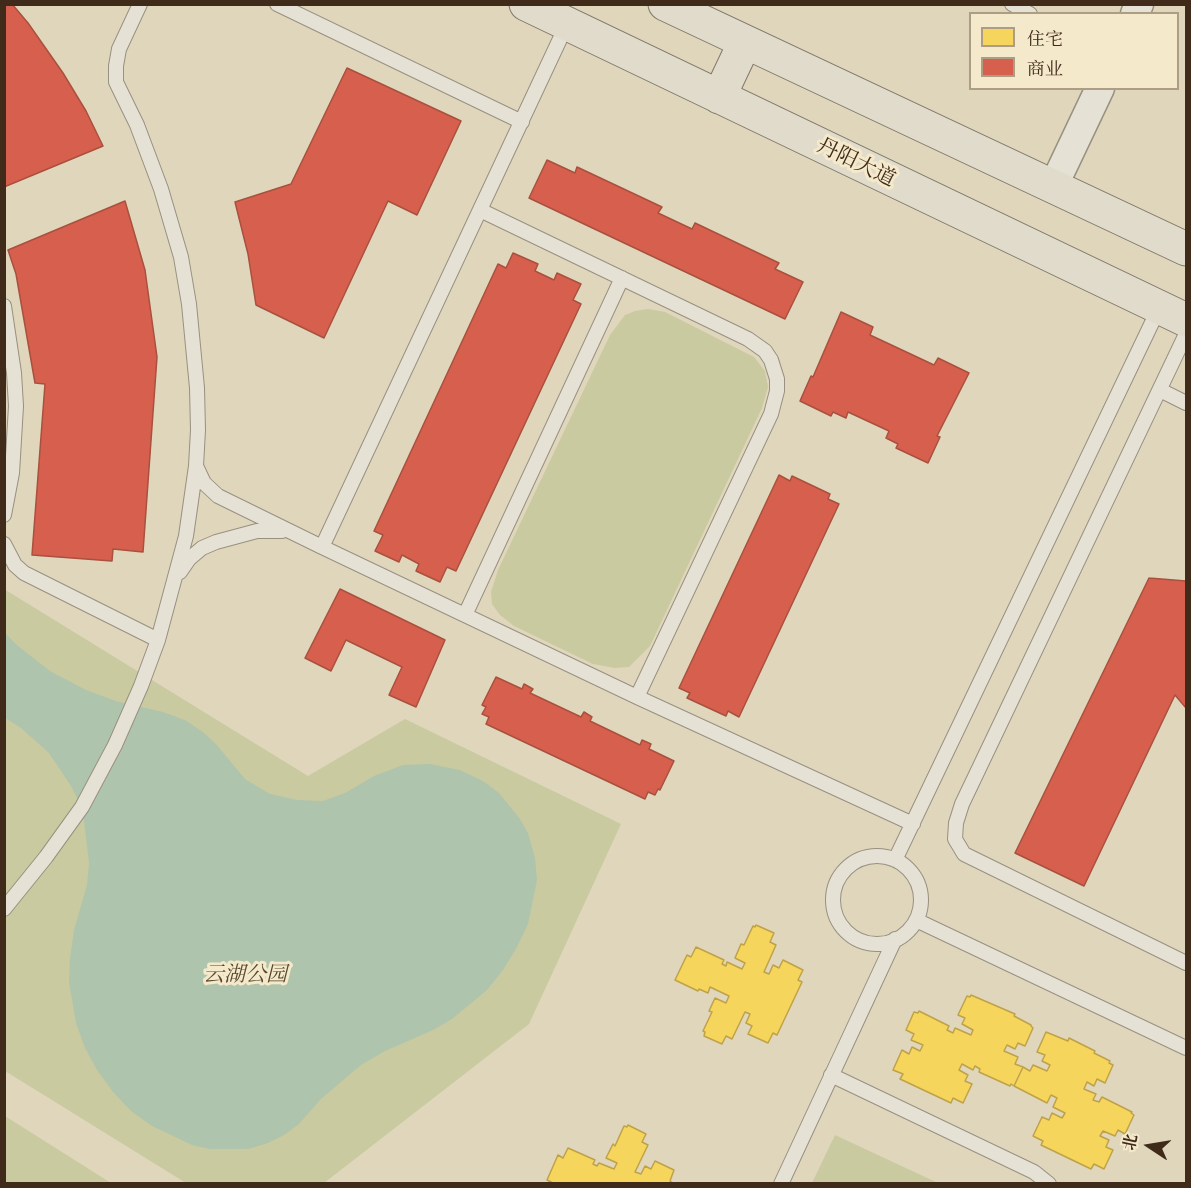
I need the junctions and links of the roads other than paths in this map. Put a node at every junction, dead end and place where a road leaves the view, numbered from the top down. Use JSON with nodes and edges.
{"nodes":[{"id":1,"x":140,"y":4,"type":"edge"},
{"id":2,"x":277,"y":4,"type":"edge"},
{"id":3,"x":526,"y":4,"type":"edge"},
{"id":4,"x":665,"y":4,"type":"edge"},
{"id":5,"x":1012,"y":4,"type":"edge"},
{"id":6,"x":1026,"y":12,"type":"edge"},
{"id":7,"x":567,"y":24,"type":"junction"},
{"id":8,"x":745,"y":42,"type":"junction"},
{"id":9,"x":1099,"y":90,"type":"edge"},
{"id":10,"x":719,"y":97,"type":"junction"},
{"id":11,"x":522,"y":122,"type":"junction"},
{"id":12,"x":1053,"y":187,"type":"junction"},
{"id":13,"x":480,"y":210,"type":"junction"},
{"id":14,"x":1186,"y":249,"type":"edge"},
{"id":15,"x":622,"y":278,"type":"junction"},
{"id":16,"x":4,"y":306,"type":"edge"},
{"id":17,"x":1173,"y":314,"type":"edge"},
{"id":18,"x":1186,"y":334,"type":"edge"},
{"id":19,"x":1160,"y":390,"type":"junction"},
{"id":20,"x":1186,"y":403,"type":"edge"},
{"id":21,"x":196,"y":466,"type":"junction"},
{"id":22,"x":4,"y":515,"type":"edge"},
{"id":23,"x":289,"y":531,"type":"junction"},
{"id":24,"x":4,"y":544,"type":"edge"},
{"id":25,"x":322,"y":547,"type":"junction"},
{"id":26,"x":176,"y":579,"type":"junction"},
{"id":27,"x":465,"y":615,"type":"junction"},
{"id":28,"x":158,"y":640,"type":"junction"},
{"id":29,"x":637,"y":697,"type":"junction"},
{"id":30,"x":913,"y":824,"type":"junction"},
{"id":31,"x":895,"y":860,"type":"junction"},
{"id":32,"x":4,"y":909,"type":"edge"},
{"id":33,"x":916,"y":920,"type":"junction"},
{"id":34,"x":895,"y":939,"type":"junction"},
{"id":35,"x":1186,"y":963,"type":"edge"},
{"id":36,"x":1186,"y":1048,"type":"edge"},
{"id":37,"x":831,"y":1075,"type":"junction"},
{"id":38,"x":781,"y":1184,"type":"edge"},
{"id":39,"x":1049,"y":1184,"type":"edge"}],
"edges":[{"from":1,"to":21,"type":"lane"},
{"from":2,"to":11,"type":"lane"},
{"from":3,"to":7,"type":"main road","name":"丹阳大道"},
{"from":4,"to":8,"type":"main road"},
{"from":5,"to":6,"type":"lane"},
{"from":7,"to":10,"type":"main road","name":"丹阳大道"},
{"from":7,"to":11,"type":"lane"},
{"from":8,"to":10,"type":"main road"},
{"from":8,"to":12,"type":"main road"},
{"from":9,"to":12,"type":"street"},
{"from":10,"to":17,"type":"main road","name":"丹阳大道"},
{"from":11,"to":13,"type":"lane"},
{"from":12,"to":14,"type":"main road"},
{"from":13,"to":15,"type":"lane"},
{"from":13,"to":25,"type":"lane"},
{"from":15,"to":27,"type":"lane"},
{"from":15,"to":29,"type":"lane"},
{"from":16,"to":22,"type":"lane"},
{"from":17,"to":30,"type":"lane"},
{"from":18,"to":19,"type":"lane"},
{"from":19,"to":20,"type":"lane"},
{"from":19,"to":35,"type":"lane"},
{"from":21,"to":23,"type":"lane"},
{"from":21,"to":26,"type":"lane"},
{"from":23,"to":25,"type":"lane"},
{"from":23,"to":26,"type":"lane"},
{"from":24,"to":28,"type":"lane"},
{"from":25,"to":27,"type":"lane"},
{"from":26,"to":28,"type":"lane"},
{"from":27,"to":29,"type":"lane"},
{"from":28,"to":32,"type":"lane"},
{"from":29,"to":30,"type":"lane"},
{"from":30,"to":31,"type":"lane"},
{"from":31,"to":33,"type":"lane"},
{"from":31,"to":34,"type":"lane"},
{"from":33,"to":34,"type":"lane"},
{"from":33,"to":36,"type":"lane"},
{"from":34,"to":37,"type":"lane"},
{"from":37,"to":38,"type":"lane"},
{"from":37,"to":39,"type":"lane"}]}
